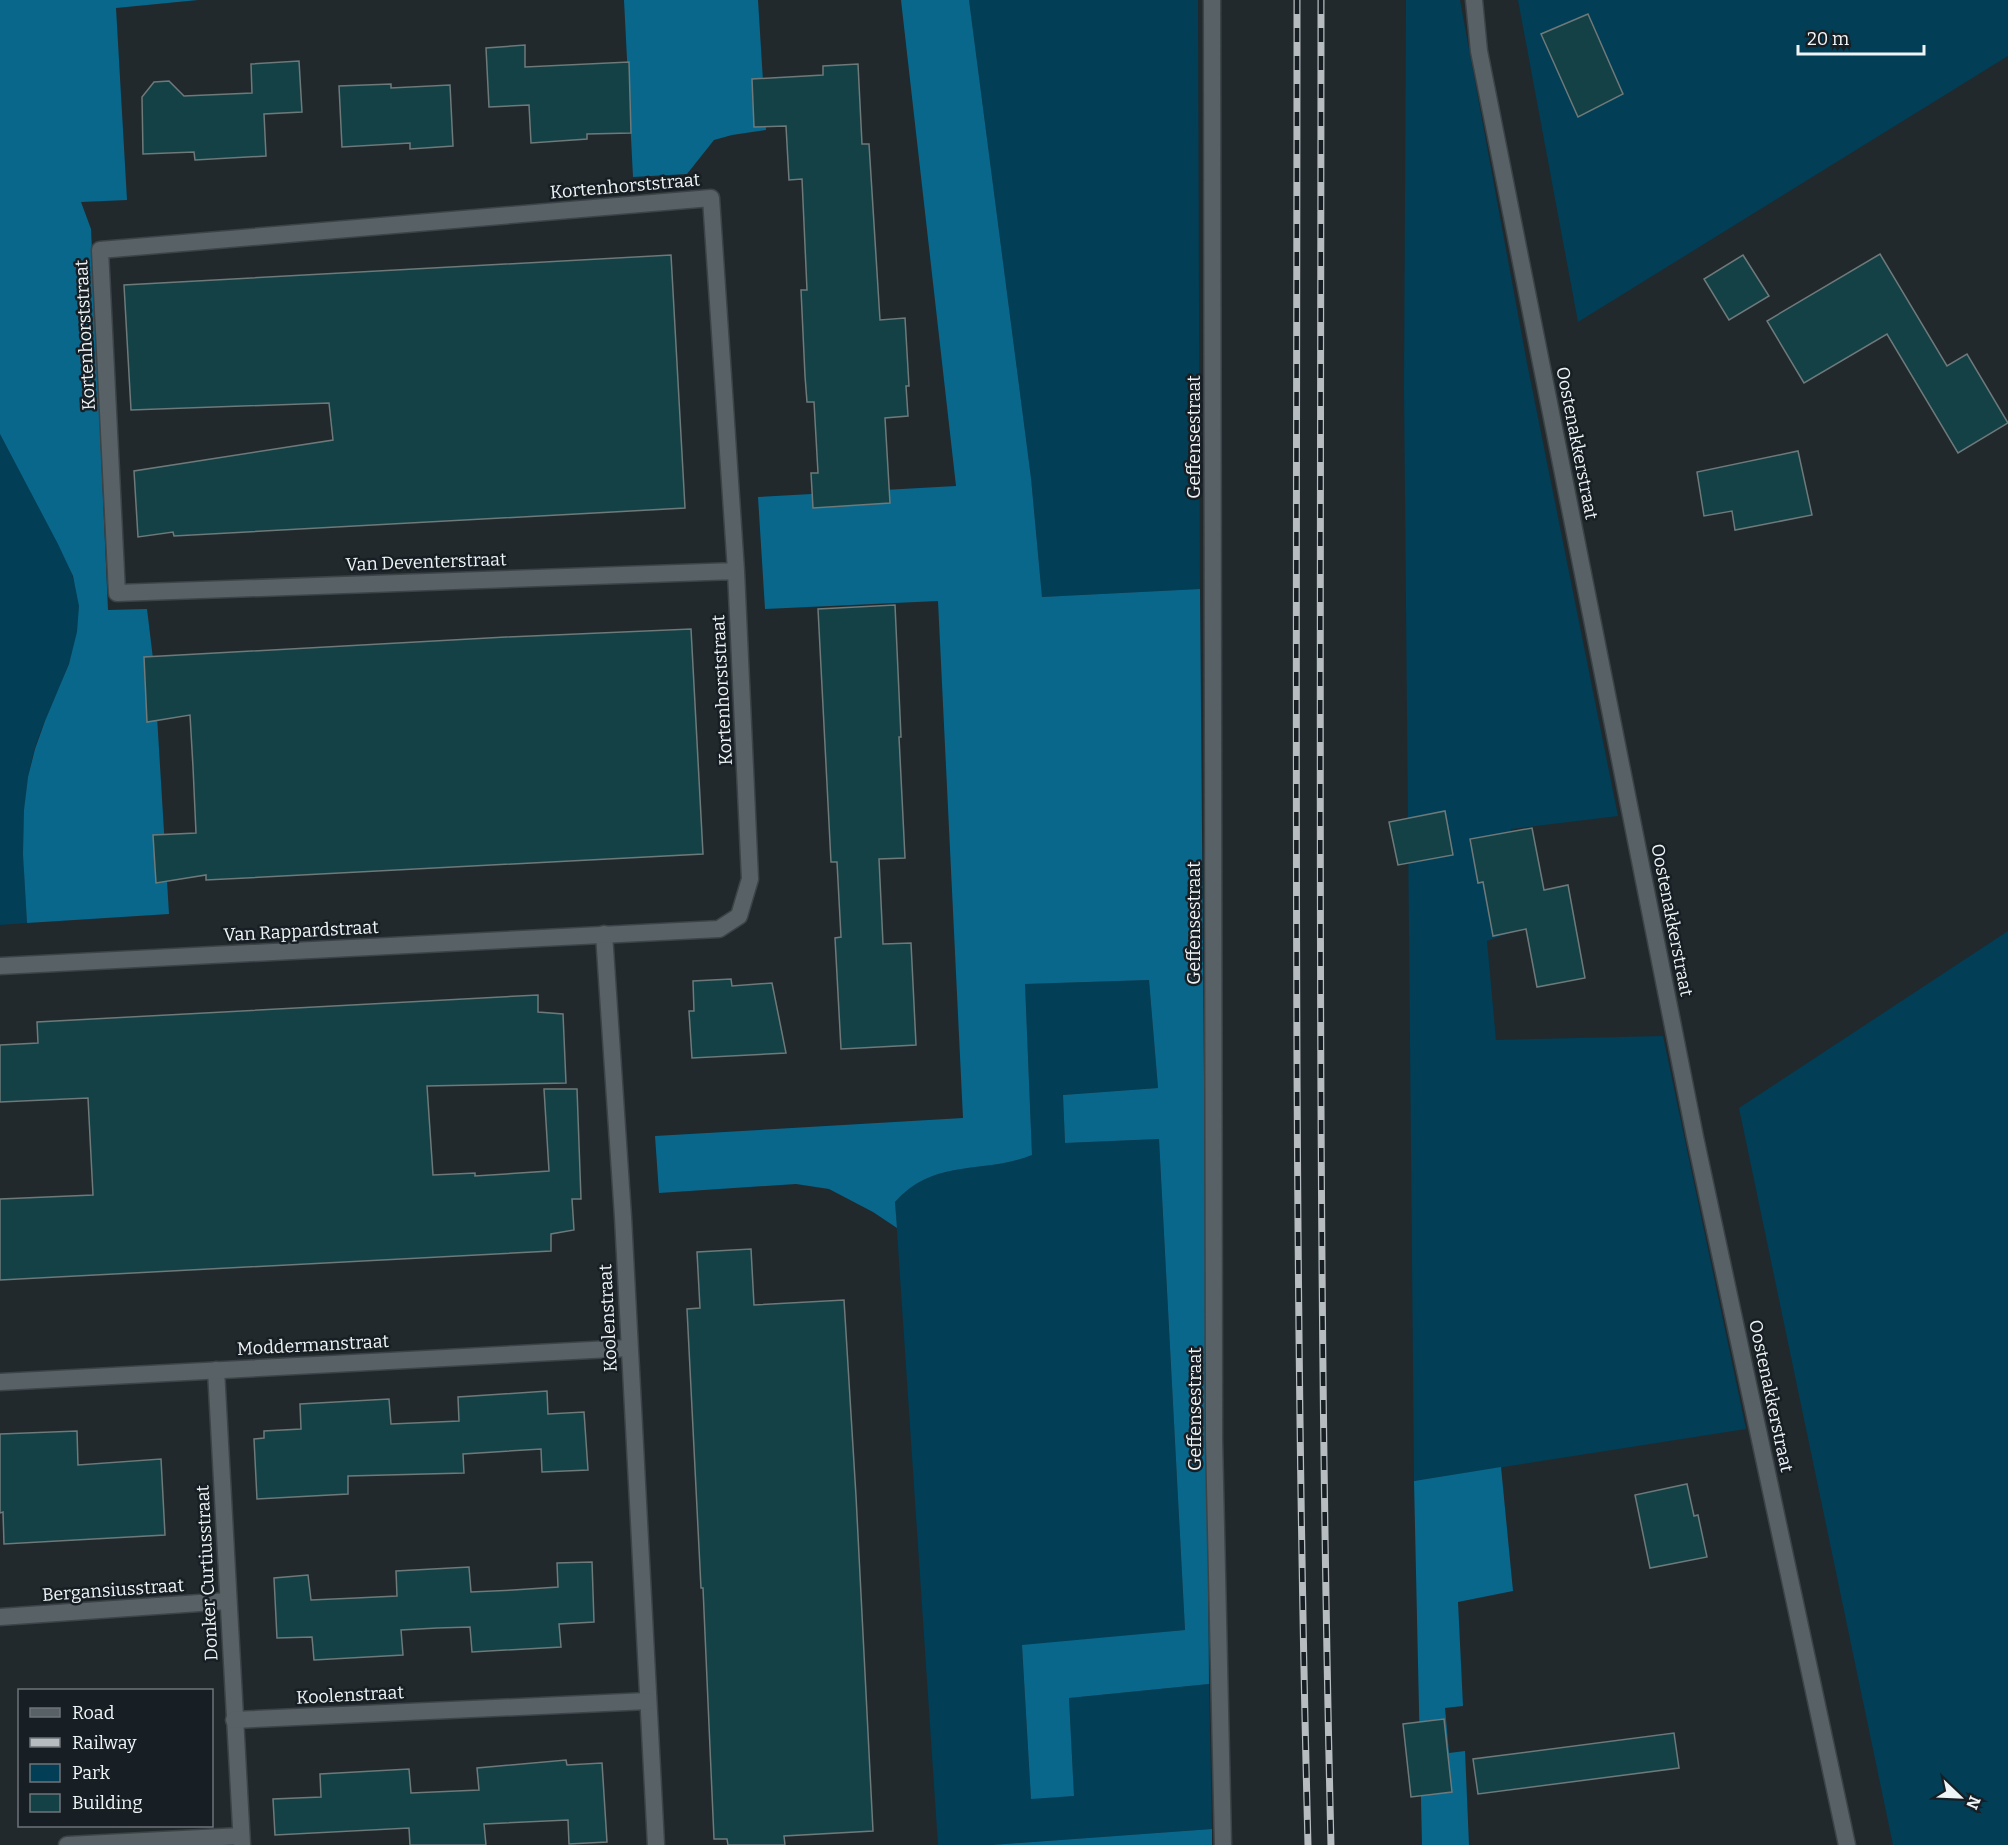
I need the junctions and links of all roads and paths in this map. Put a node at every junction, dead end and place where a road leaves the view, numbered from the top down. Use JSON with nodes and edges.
{"nodes":[{"id":1,"x":1212,"y":0,"type":"edge"},
{"id":2,"x":1474,"y":0,"type":"edge"},
{"id":3,"x":736,"y":571,"type":"junction"},
{"id":4,"x":117,"y":593,"type":"joint"},
{"id":5,"x":604,"y":934,"type":"junction"},
{"id":6,"x":0,"y":966,"type":"edge"},
{"id":7,"x":629,"y":1348,"type":"junction"},
{"id":8,"x":216,"y":1370,"type":"junction"},
{"id":9,"x":0,"y":1382,"type":"edge"},
{"id":10,"x":228,"y":1602,"type":"junction"},
{"id":11,"x":0,"y":1617,"type":"edge"},
{"id":12,"x":648,"y":1701,"type":"junction"},
{"id":13,"x":234,"y":1720,"type":"junction"},
{"id":14,"x":241,"y":1841,"type":"edge"},
{"id":15,"x":67,"y":1845,"type":"edge"},
{"id":16,"x":656,"y":1845,"type":"edge"},
{"id":17,"x":1223,"y":1845,"type":"edge"},
{"id":18,"x":1847,"y":1845,"type":"edge"}],
"edges":[{"from":1,"to":17,"type":"street","name":"Geffensestraat"},
{"from":2,"to":18,"type":"street","name":"Oostenakkerstraat"},
{"from":3,"to":4,"type":"street","name":"Van Deventerstraat"},
{"from":3,"to":4,"type":"street","name":"Kortenhorststraat"},
{"from":3,"to":5,"type":"street","name":"Kortenhorststraat"},
{"from":5,"to":6,"type":"street","name":"Van Rappardstraat"},
{"from":5,"to":7,"type":"street","name":"Koolenstraat"},
{"from":7,"to":8,"type":"street","name":"Moddermanstraat"},
{"from":7,"to":12,"type":"street","name":"Koolenstraat"},
{"from":8,"to":9,"type":"street","name":"Moddermanstraat"},
{"from":8,"to":10,"type":"street","name":"Donker Curtiusstraat"},
{"from":10,"to":11,"type":"street","name":"Bergansiusstraat"},
{"from":10,"to":13,"type":"street","name":"Donker Curtiusstraat"},
{"from":12,"to":13,"type":"street","name":"Koolenstraat"},
{"from":12,"to":16,"type":"street","name":"Koolenstraat"},
{"from":13,"to":14,"type":"street","name":"Donker Curtiusstraat"},
{"from":14,"to":15,"type":"street"}]}
